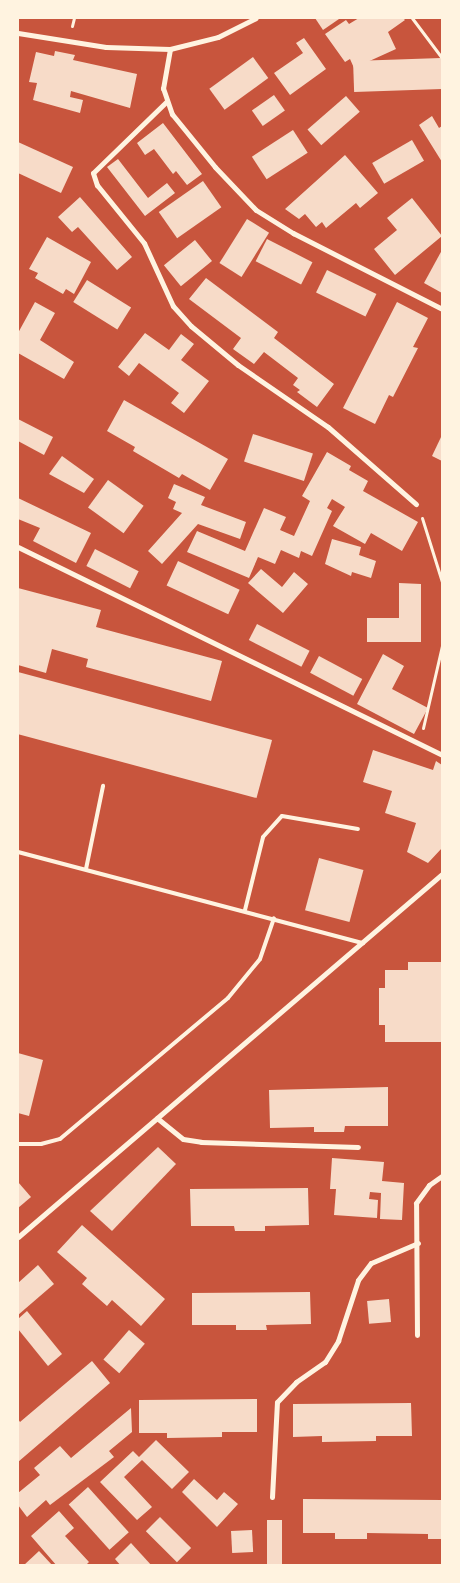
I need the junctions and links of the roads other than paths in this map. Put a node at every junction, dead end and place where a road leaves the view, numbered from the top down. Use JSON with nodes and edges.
{"nodes":[{"id":1,"x":256,"y":18,"type":"edge"},
{"id":2,"x":18,"y":33,"type":"edge"},
{"id":3,"x":170,"y":49,"type":"junction"},
{"id":4,"x":168,"y":101,"type":"junction"},
{"id":5,"x":442,"y":309,"type":"edge"},
{"id":6,"x":416,"y":504,"type":"road end"},
{"id":7,"x":18,"y":547,"type":"edge"},
{"id":8,"x":442,"y":755,"type":"edge"},
{"id":9,"x":103,"y":786,"type":"dead end"},
{"id":10,"x":358,"y":829,"type":"dead end"},
{"id":11,"x":18,"y":852,"type":"edge"},
{"id":12,"x":86,"y":869,"type":"junction"},
{"id":13,"x":442,"y":874,"type":"edge"},
{"id":14,"x":245,"y":910,"type":"junction"},
{"id":15,"x":274,"y":918,"type":"junction"},
{"id":16,"x":363,"y":943,"type":"junction"},
{"id":17,"x":157,"y":1118,"type":"junction"},
{"id":18,"x":18,"y":1144,"type":"edge"},
{"id":19,"x":358,"y":1148,"type":"dead end"},
{"id":20,"x":442,"y":1176,"type":"edge"},
{"id":21,"x":18,"y":1237,"type":"edge"},
{"id":22,"x":418,"y":1243,"type":"junction"},
{"id":23,"x":416,"y":1335,"type":"dead end"},
{"id":24,"x":272,"y":1497,"type":"dead end"}],
"edges":[{"from":1,"to":3,"type":"street"},
{"from":2,"to":3,"type":"street"},
{"from":3,"to":4,"type":"street"},
{"from":4,"to":5,"type":"street"},
{"from":4,"to":6,"type":"street"},
{"from":7,"to":8,"type":"street"},
{"from":9,"to":12,"type":"lane"},
{"from":10,"to":14,"type":"lane"},
{"from":11,"to":12,"type":"lane"},
{"from":12,"to":14,"type":"lane"},
{"from":13,"to":16,"type":"street"},
{"from":14,"to":15,"type":"lane"},
{"from":15,"to":16,"type":"lane"},
{"from":15,"to":18,"type":"lane"},
{"from":16,"to":17,"type":"street"},
{"from":17,"to":19,"type":"street"},
{"from":17,"to":21,"type":"street"},
{"from":20,"to":22,"type":"street"},
{"from":22,"to":23,"type":"street"},
{"from":22,"to":24,"type":"street"}]}
